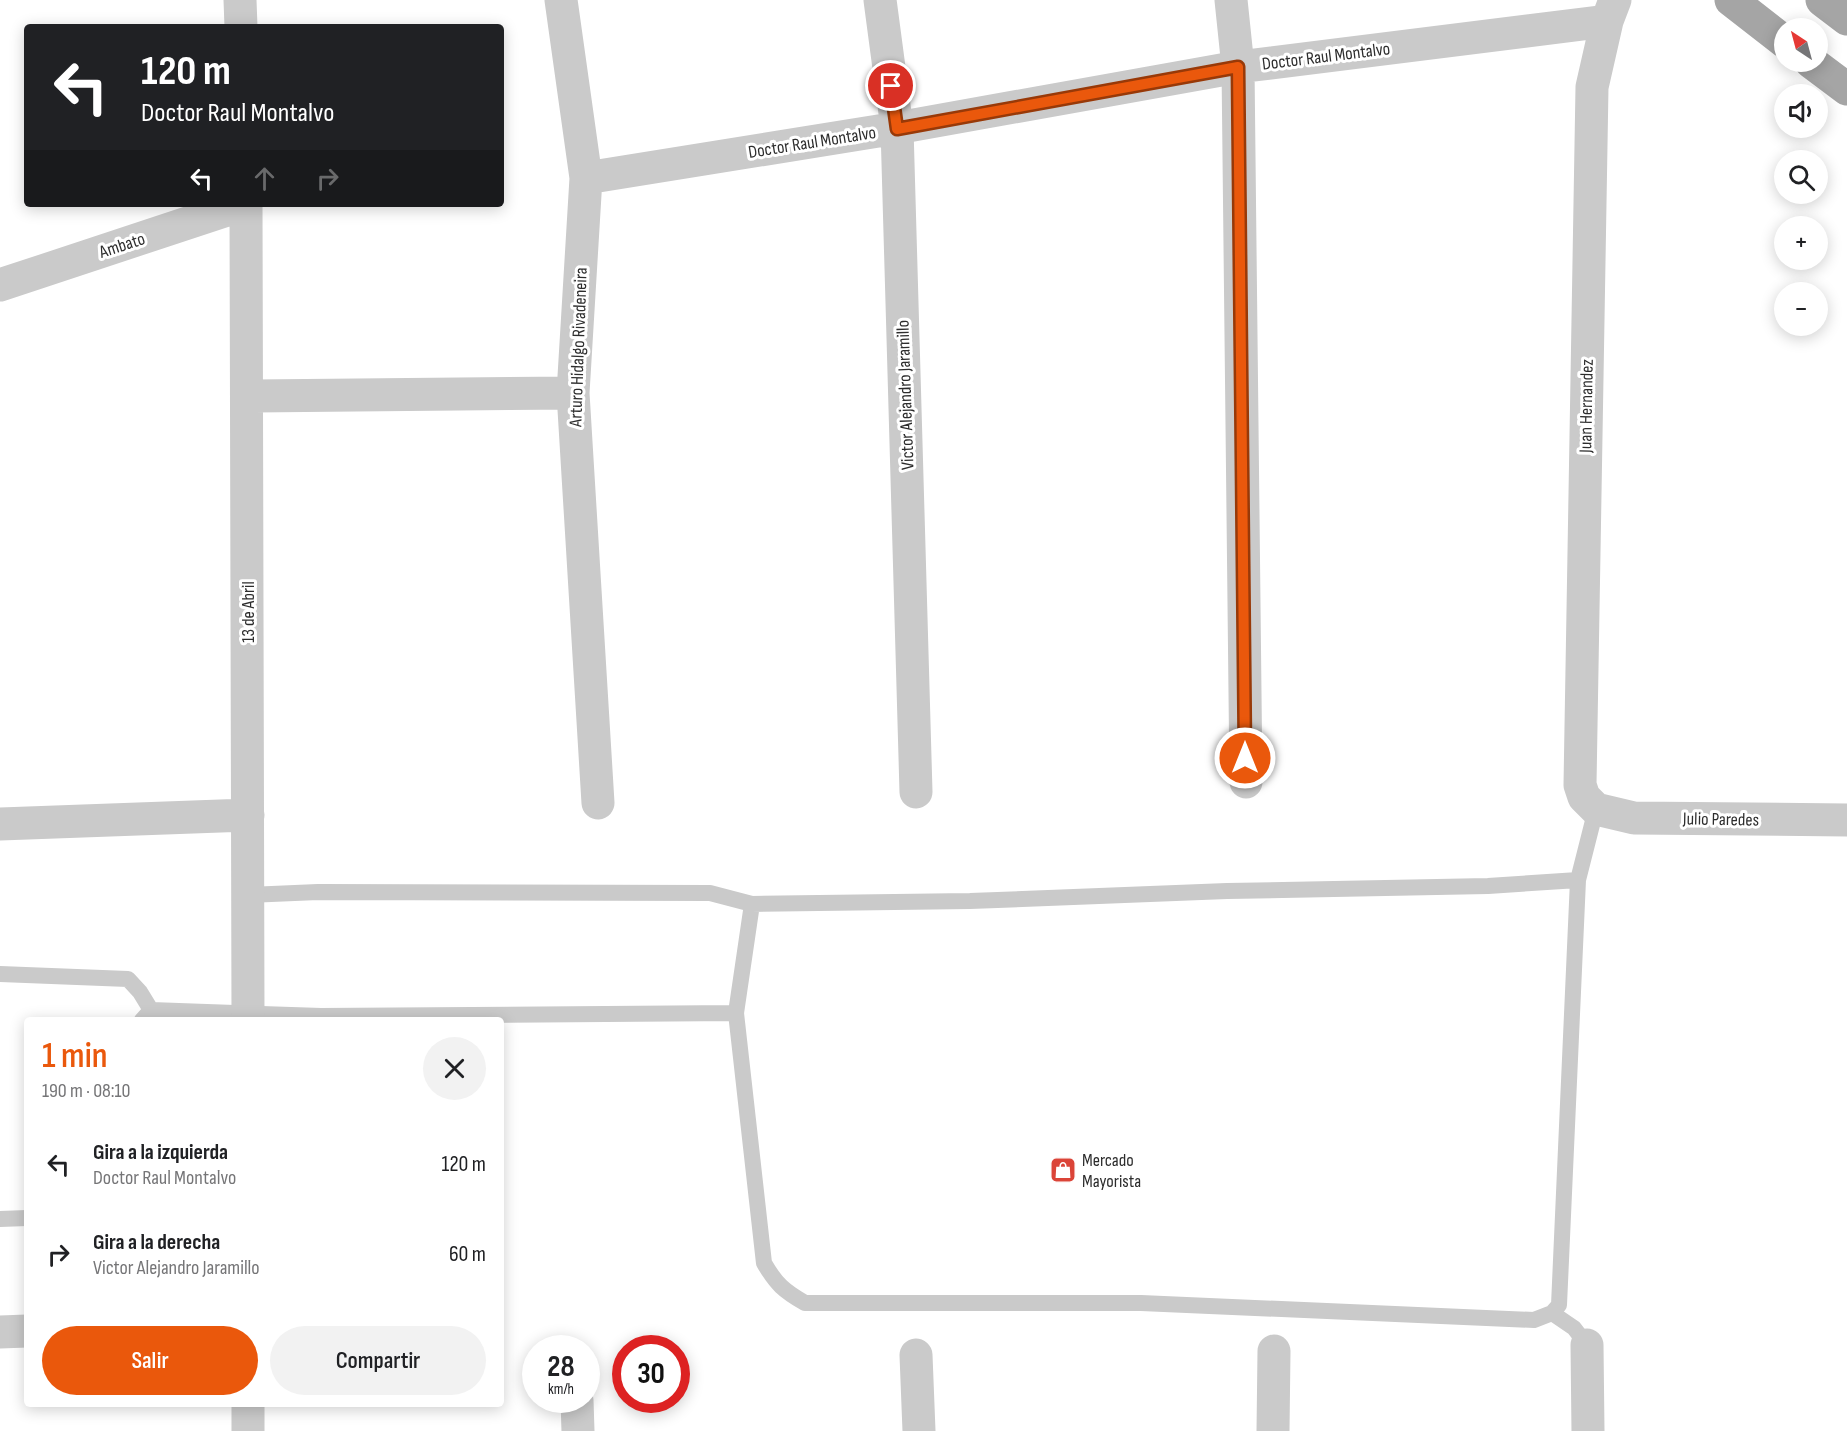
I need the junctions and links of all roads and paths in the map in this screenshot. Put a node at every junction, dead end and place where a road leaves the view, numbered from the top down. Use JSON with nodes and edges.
{"nodes":[{"id":1,"x":240,"y":0,"type":"edge"},
{"id":2,"x":561,"y":0,"type":"edge"},
{"id":3,"x":880,"y":0,"type":"edge"},
{"id":4,"x":1231,"y":0,"type":"edge"},
{"id":5,"x":1731,"y":0,"type":"edge"},
{"id":6,"x":1822,"y":0,"type":"edge"},
{"id":7,"x":1611,"y":11,"type":"edge"},
{"id":8,"x":1847,"y":19,"type":"edge"},
{"id":9,"x":241,"y":24,"type":"edge"},
{"id":10,"x":1774,"y":33,"type":"edge"},
{"id":11,"x":1238,"y":67,"type":"junction"},
{"id":12,"x":1824,"y":72,"type":"edge"},
{"id":13,"x":1847,"y":89,"type":"edge"},
{"id":14,"x":897,"y":129,"type":"junction"},
{"id":15,"x":586,"y":178,"type":"junction"},
{"id":16,"x":236,"y":207,"type":"edge"},
{"id":17,"x":245,"y":207,"type":"edge"},
{"id":18,"x":0,"y":285,"type":"edge"},
{"id":19,"x":573,"y":393,"type":"junction"},
{"id":20,"x":247,"y":396,"type":"junction"},
{"id":21,"x":1246,"y":782,"type":"dead end"},
{"id":22,"x":916,"y":792,"type":"dead end"},
{"id":23,"x":598,"y":803,"type":"dead end"},
{"id":24,"x":1596,"y":808,"type":"junction"},
{"id":25,"x":248,"y":815,"type":"junction"},
{"id":26,"x":1847,"y":820,"type":"edge"},
{"id":27,"x":0,"y":824,"type":"edge"},
{"id":28,"x":1578,"y":880,"type":"junction"},
{"id":29,"x":248,"y":895,"type":"junction"},
{"id":30,"x":752,"y":904,"type":"junction"},
{"id":31,"x":0,"y":974,"type":"edge"},
{"id":32,"x":736,"y":1013,"type":"junction"},
{"id":33,"x":146,"y":1015,"type":"edge"},
{"id":34,"x":248,"y":1017,"type":"edge"},
{"id":35,"x":24,"y":1218,"type":"edge"},
{"id":36,"x":0,"y":1219,"type":"edge"},
{"id":37,"x":1552,"y":1313,"type":"junction"},
{"id":38,"x":24,"y":1331,"type":"edge"},
{"id":39,"x":0,"y":1332,"type":"edge"},
{"id":40,"x":1587,"y":1345,"type":"joint"},
{"id":41,"x":1274,"y":1351,"type":"dead end"},
{"id":42,"x":916,"y":1354,"type":"dead end"},
{"id":43,"x":248,"y":1407,"type":"edge"},
{"id":44,"x":577,"y":1413,"type":"edge"},
{"id":45,"x":248,"y":1431,"type":"edge"},
{"id":46,"x":578,"y":1431,"type":"edge"},
{"id":47,"x":919,"y":1431,"type":"edge"},
{"id":48,"x":1273,"y":1431,"type":"edge"},
{"id":49,"x":1588,"y":1431,"type":"edge"}],
"edges":[{"from":1,"to":9,"type":"street"},
{"from":2,"to":15,"type":"street","name":"Arturo Hidalgo Rivadeneira"},
{"from":3,"to":14,"type":"street","name":"Victor Alejandro Jaramillo"},
{"from":4,"to":11,"type":"street"},
{"from":5,"to":10,"type":"main road"},
{"from":6,"to":8,"type":"main road"},
{"from":7,"to":11,"type":"street","name":"Doctor Raul Montalvo"},
{"from":7,"to":24,"type":"street","name":"Juan Hernandez"},
{"from":11,"to":14,"type":"street","name":"Doctor Raul Montalvo"},
{"from":11,"to":21,"type":"street"},
{"from":12,"to":13,"type":"main road"},
{"from":14,"to":15,"type":"street","name":"Doctor Raul Montalvo"},
{"from":14,"to":22,"type":"street","name":"Victor Alejandro Jaramillo"},
{"from":15,"to":19,"type":"street","name":"Arturo Hidalgo Rivadeneira"},
{"from":16,"to":18,"type":"street","name":"Ambato"},
{"from":17,"to":20,"type":"street","name":"13 de Abril"},
{"from":19,"to":20,"type":"street"},
{"from":19,"to":23,"type":"street","name":"Arturo Hidalgo Rivadeneira"},
{"from":20,"to":25,"type":"street","name":"13 de Abril"},
{"from":24,"to":26,"type":"street","name":"Julio Paredes"},
{"from":24,"to":28,"type":"lane"},
{"from":25,"to":27,"type":"street"},
{"from":25,"to":29,"type":"street","name":"13 de Abril"},
{"from":28,"to":30,"type":"lane"},
{"from":28,"to":37,"type":"lane"},
{"from":29,"to":30,"type":"lane"},
{"from":29,"to":34,"type":"street","name":"13 de Abril"},
{"from":30,"to":32,"type":"lane"},
{"from":31,"to":33,"type":"lane"},
{"from":32,"to":34,"type":"lane"},
{"from":32,"to":37,"type":"lane"},
{"from":33,"to":34,"type":"lane"},
{"from":35,"to":36,"type":"lane"},
{"from":37,"to":40,"type":"lane"},
{"from":38,"to":39,"type":"street"},
{"from":40,"to":49,"type":"street"},
{"from":41,"to":48,"type":"street"},
{"from":42,"to":47,"type":"street"},
{"from":43,"to":45,"type":"street"},
{"from":44,"to":46,"type":"street"}]}
